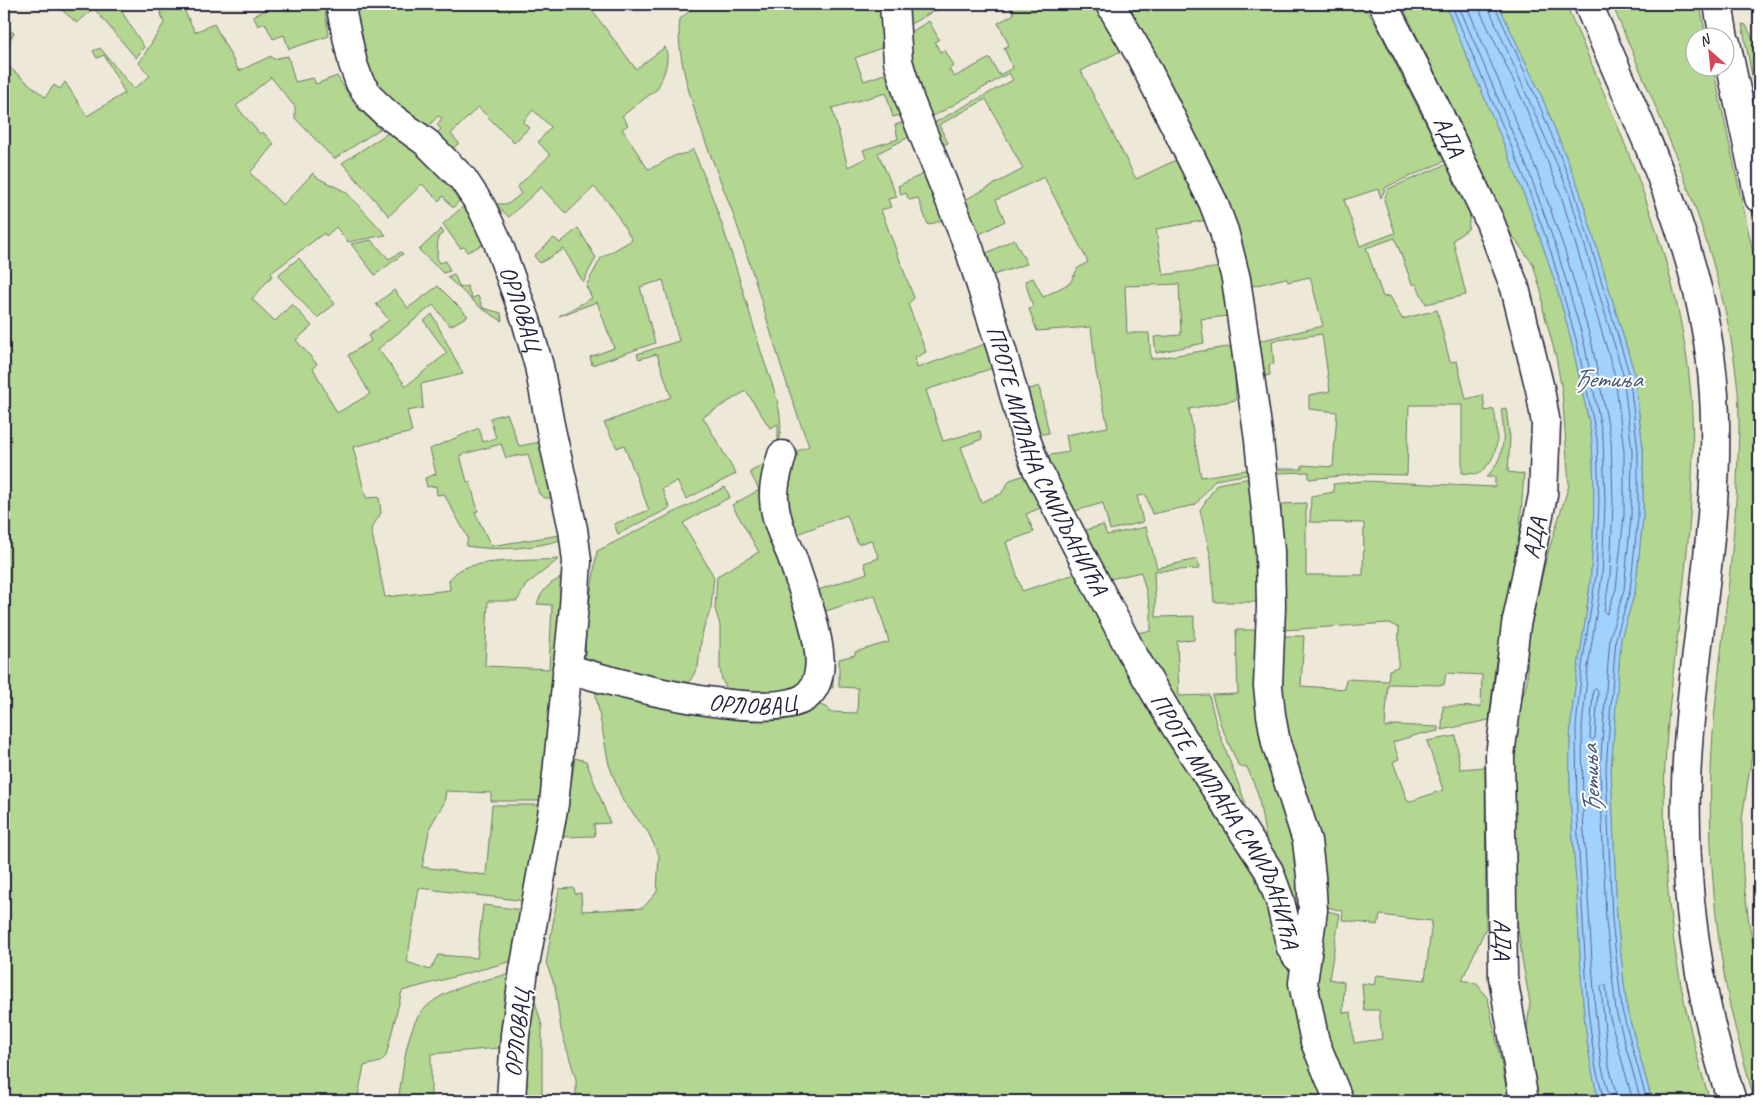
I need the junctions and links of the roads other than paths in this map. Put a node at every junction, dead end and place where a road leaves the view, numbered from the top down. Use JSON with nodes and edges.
{"nodes":[{"id":1,"x":340,"y":4,"type":"edge"},
{"id":2,"x":894,"y":4,"type":"edge"},
{"id":3,"x":1110,"y":4,"type":"edge"},
{"id":4,"x":1383,"y":4,"type":"edge"},
{"id":5,"x":1588,"y":4,"type":"edge"},
{"id":6,"x":1718,"y":4,"type":"edge"},
{"id":7,"x":1722,"y":28,"type":"edge"},
{"id":8,"x":1733,"y":78,"type":"edge"},
{"id":9,"x":1759,"y":198,"type":"edge"},
{"id":10,"x":782,"y":455,"type":"dead end"},
{"id":11,"x":567,"y":668,"type":"junction"},
{"id":12,"x":1305,"y":960,"type":"junction"},
{"id":13,"x":511,"y":1101,"type":"edge"},
{"id":14,"x":1339,"y":1101,"type":"edge"},
{"id":15,"x":1524,"y":1101,"type":"edge"},
{"id":16,"x":1732,"y":1101,"type":"edge"}],
"edges":[{"from":1,"to":11,"type":"street","name":"ОРЛОВАЦ"},
{"from":2,"to":12,"type":"street","name":"ПРОТЕ МИЛАНА СМИЉАНИЋА"},
{"from":3,"to":12,"type":"street","name":"ПРОТЕ МИЛАНА СМИЉАНИЋА"},
{"from":4,"to":15,"type":"street","name":"АДА"},
{"from":5,"to":16,"type":"street"},
{"from":6,"to":7,"type":"street"},
{"from":8,"to":9,"type":"street"},
{"from":10,"to":11,"type":"street","name":"ОРЛОВАЦ"},
{"from":11,"to":13,"type":"street","name":"ОРЛОВАЦ"},
{"from":12,"to":14,"type":"street"}]}
